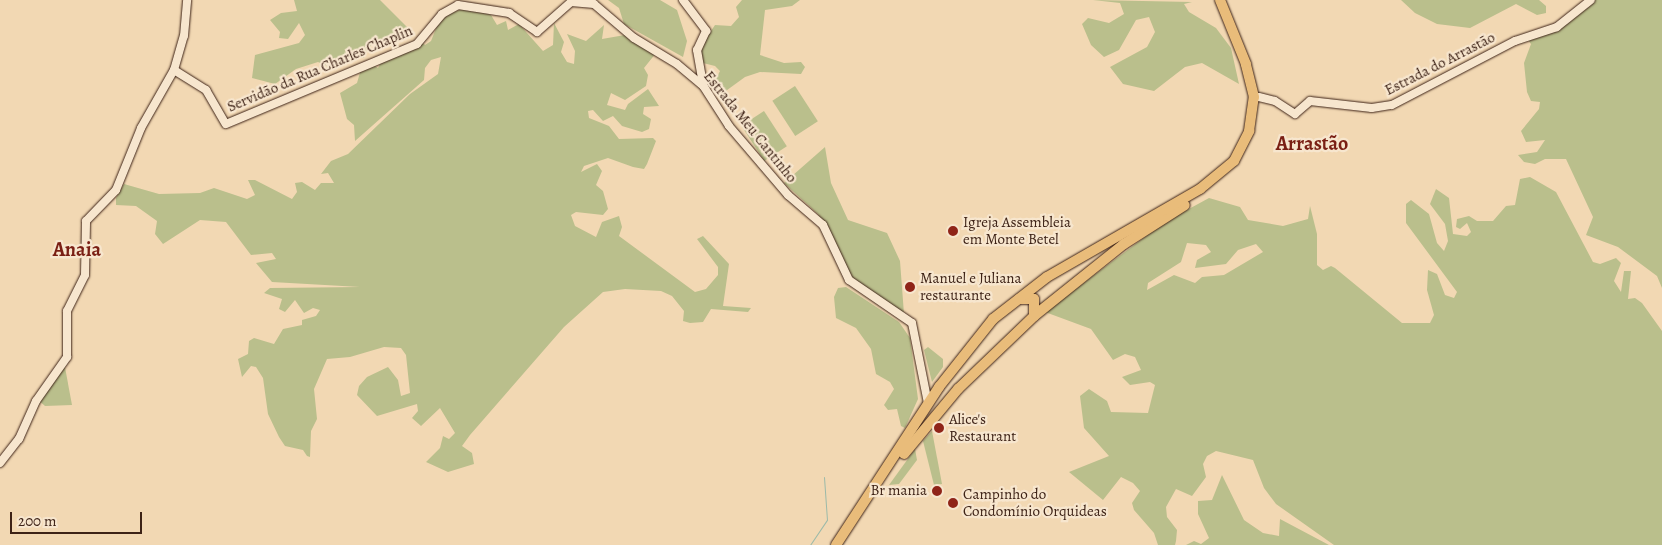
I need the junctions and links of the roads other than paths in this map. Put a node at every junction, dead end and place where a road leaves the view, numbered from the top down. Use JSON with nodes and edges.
{"nodes":[{"id":1,"x":187,"y":0,"type":"edge"},
{"id":2,"x":683,"y":0,"type":"edge"},
{"id":3,"x":1220,"y":0,"type":"edge"},
{"id":4,"x":1226,"y":0,"type":"edge"},
{"id":5,"x":1591,"y":0,"type":"edge"},
{"id":6,"x":442,"y":14,"type":"joint"},
{"id":7,"x":174,"y":70,"type":"junction"},
{"id":8,"x":704,"y":87,"type":"junction"},
{"id":9,"x":1259,"y":96,"type":"junction"},
{"id":10,"x":1016,"y":299,"type":"junction"},
{"id":11,"x":1034,"y":316,"type":"junction"},
{"id":12,"x":928,"y":403,"type":"junction"},
{"id":13,"x":0,"y":463,"type":"edge"},
{"id":14,"x":836,"y":545,"type":"edge"},
{"id":15,"x":843,"y":545,"type":"edge"}],
"edges":[{"from":1,"to":7,"type":"street"},
{"from":2,"to":8,"type":"street"},
{"from":3,"to":10,"type":"highway"},
{"from":4,"to":9,"type":"highway"},
{"from":5,"to":9,"type":"street","name":"Estrada do Arrastão"},
{"from":6,"to":7,"type":"street","name":"Servidão da Rua Charles Chaplin"},
{"from":6,"to":8,"type":"street","name":"Estrada Meu Cantinho"},
{"from":7,"to":13,"type":"street"},
{"from":8,"to":12,"type":"street","name":"Estrada Meu Cantinho"},
{"from":9,"to":11,"type":"highway"},
{"from":10,"to":11,"type":"highway"},
{"from":10,"to":12,"type":"highway"},
{"from":11,"to":15,"type":"highway"},
{"from":12,"to":14,"type":"highway"}]}
